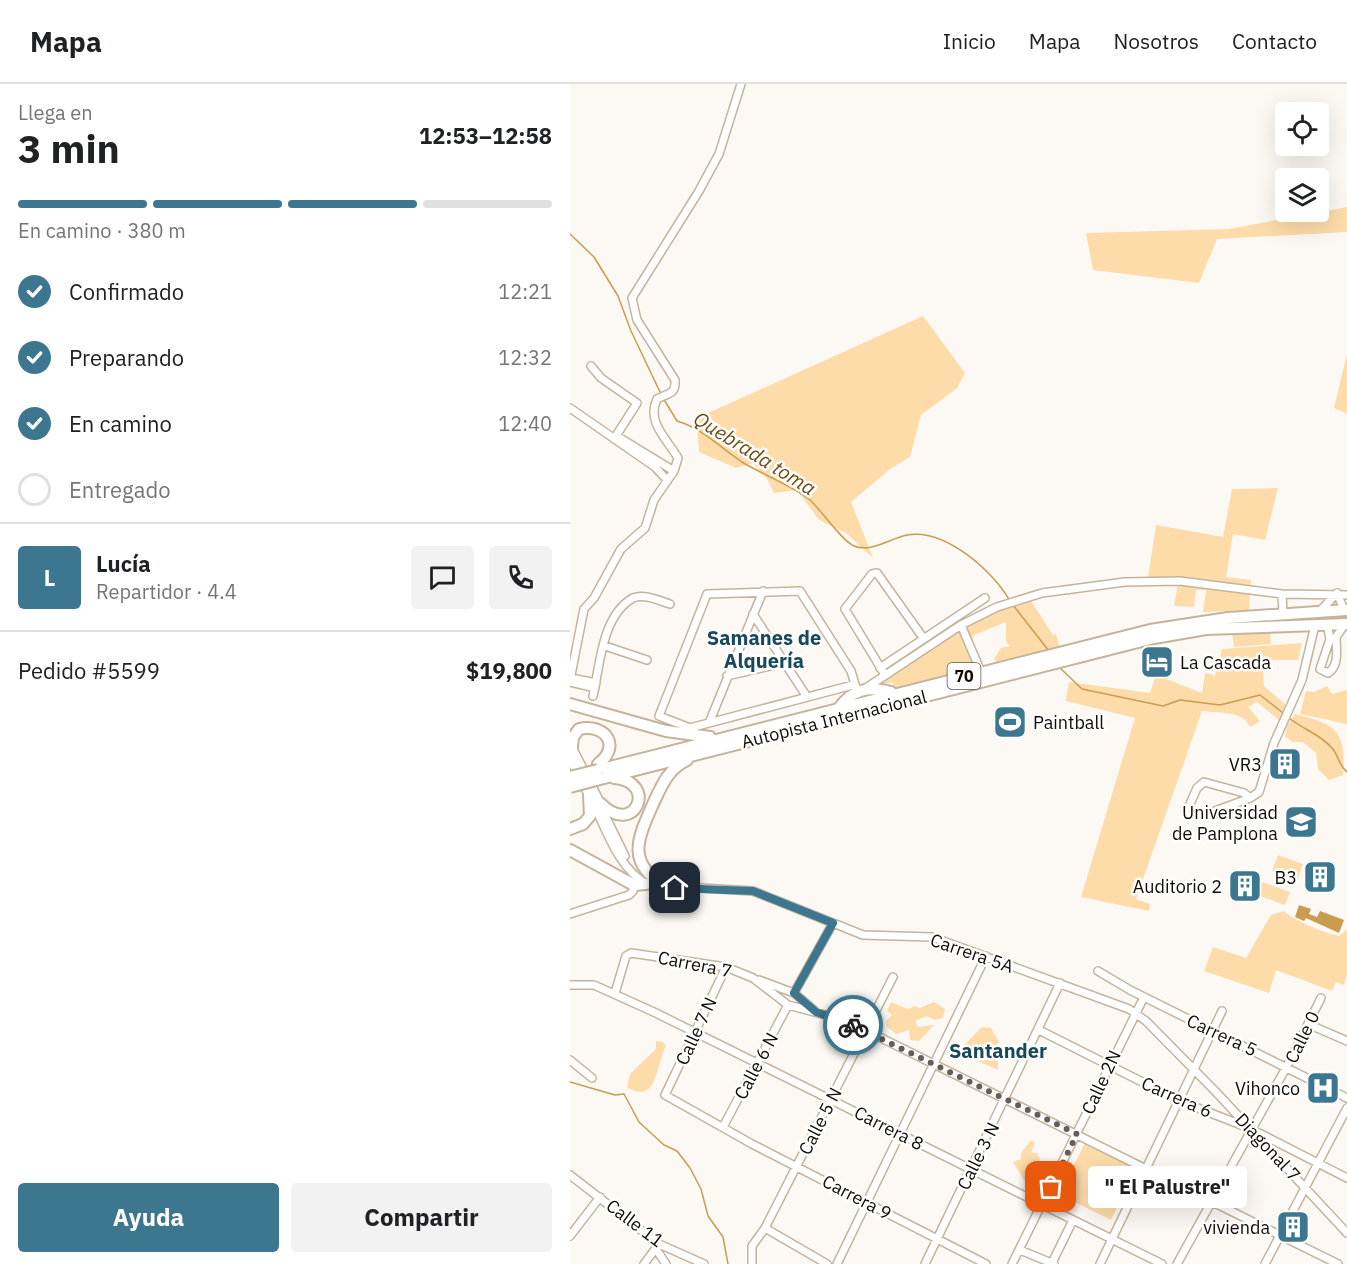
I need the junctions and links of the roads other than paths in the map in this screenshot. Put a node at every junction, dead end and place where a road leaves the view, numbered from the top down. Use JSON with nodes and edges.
{"nodes":[{"id":1,"x":741,"y":84,"type":"edge"},
{"id":2,"x":591,"y":366,"type":"dead end"},
{"id":3,"x":570,"y":408,"type":"edge"},
{"id":4,"x":613,"y":436,"type":"junction"},
{"id":5,"x":639,"y":453,"type":"junction"},
{"id":6,"x":674,"y":471,"type":"junction"},
{"id":7,"x":667,"y":480,"type":"junction"},
{"id":8,"x":762,"y":591,"type":"junction"},
{"id":9,"x":1338,"y":591,"type":"junction"},
{"id":10,"x":1282,"y":594,"type":"junction"},
{"id":11,"x":1347,"y":594,"type":"edge"},
{"id":12,"x":985,"y":598,"type":"dead end"},
{"id":13,"x":670,"y":603,"type":"dead end"},
{"id":14,"x":1346,"y":610,"type":"edge"},
{"id":15,"x":1320,"y":611,"type":"junction"},
{"id":16,"x":1283,"y":613,"type":"junction"},
{"id":17,"x":753,"y":614,"type":"junction"},
{"id":18,"x":1327,"y":624,"type":"junction"},
{"id":19,"x":1346,"y":624,"type":"edge"},
{"id":20,"x":1315,"y":625,"type":"junction"},
{"id":21,"x":961,"y":626,"type":"junction"},
{"id":22,"x":924,"y":639,"type":"junction"},
{"id":23,"x":605,"y":646,"type":"junction"},
{"id":24,"x":647,"y":660,"type":"dead end"},
{"id":25,"x":783,"y":663,"type":"junction"},
{"id":26,"x":880,"y":668,"type":"junction"},
{"id":27,"x":981,"y":672,"type":"junction"},
{"id":28,"x":885,"y":675,"type":"junction"},
{"id":29,"x":727,"y":676,"type":"junction"},
{"id":30,"x":570,"y":680,"type":"edge"},
{"id":31,"x":858,"y":688,"type":"junction"},
{"id":32,"x":896,"y":693,"type":"junction"},
{"id":33,"x":807,"y":697,"type":"junction"},
{"id":34,"x":570,"y":704,"type":"edge"},
{"id":35,"x":839,"y":708,"type":"junction"},
{"id":36,"x":709,"y":723,"type":"junction"},
{"id":37,"x":728,"y":736,"type":"junction"},
{"id":38,"x":571,"y":749,"type":"edge"},
{"id":39,"x":708,"y":750,"type":"junction"},
{"id":40,"x":602,"y":772,"type":"junction"},
{"id":41,"x":572,"y":776,"type":"edge"},
{"id":42,"x":570,"y":787,"type":"edge"},
{"id":43,"x":589,"y":795,"type":"junction"},
{"id":44,"x":1250,"y":798,"type":"junction"},
{"id":45,"x":600,"y":804,"type":"junction"},
{"id":46,"x":570,"y":829,"type":"edge"},
{"id":47,"x":570,"y":850,"type":"edge"},
{"id":48,"x":633,"y":884,"type":"junction"},
{"id":49,"x":646,"y":884,"type":"junction"},
{"id":50,"x":666,"y":887,"type":"junction"},
{"id":51,"x":573,"y":913,"type":"edge"},
{"id":52,"x":570,"y":921,"type":"edge"},
{"id":53,"x":833,"y":923,"type":"junction"},
{"id":54,"x":986,"y":956,"type":"junction"},
{"id":55,"x":726,"y":967,"type":"junction"},
{"id":56,"x":1098,"y":971,"type":"dead end"},
{"id":57,"x":893,"y":976,"type":"dead end"},
{"id":58,"x":753,"y":978,"type":"junction"},
{"id":59,"x":1060,"y":983,"type":"junction"},
{"id":60,"x":570,"y":985,"type":"edge"},
{"id":61,"x":615,"y":993,"type":"junction"},
{"id":62,"x":794,"y":993,"type":"junction"},
{"id":63,"x":1144,"y":997,"type":"junction"},
{"id":64,"x":1321,"y":998,"type":"dead end"},
{"id":65,"x":788,"y":1005,"type":"junction"},
{"id":66,"x":1222,"y":1011,"type":"dead end"},
{"id":67,"x":816,"y":1012,"type":"junction"},
{"id":68,"x":1135,"y":1012,"type":"junction"},
{"id":69,"x":1308,"y":1024,"type":"junction"},
{"id":70,"x":865,"y":1030,"type":"junction"},
{"id":71,"x":1039,"y":1030,"type":"junction"},
{"id":72,"x":1213,"y":1032,"type":"junction"},
{"id":73,"x":697,"y":1033,"type":"junction"},
{"id":74,"x":1347,"y":1041,"type":"edge"},
{"id":75,"x":570,"y":1059,"type":"edge"},
{"id":76,"x":760,"y":1063,"type":"junction"},
{"id":77,"x":1109,"y":1065,"type":"junction"},
{"id":78,"x":935,"y":1066,"type":"junction"},
{"id":79,"x":1287,"y":1066,"type":"junction"},
{"id":80,"x":1195,"y":1071,"type":"junction"},
{"id":81,"x":592,"y":1078,"type":"dead end"},
{"id":82,"x":665,"y":1095,"type":"joint"},
{"id":83,"x":1006,"y":1098,"type":"junction"},
{"id":84,"x":1347,"y":1098,"type":"edge"},
{"id":85,"x":832,"y":1099,"type":"junction"},
{"id":86,"x":1180,"y":1101,"type":"junction"},
{"id":87,"x":1347,"y":1108,"type":"edge"},
{"id":88,"x":723,"y":1127,"type":"junction"},
{"id":89,"x":1251,"y":1129,"type":"junction"},
{"id":90,"x":1077,"y":1134,"type":"junction"},
{"id":91,"x":901,"y":1135,"type":"junction"},
{"id":92,"x":1319,"y":1164,"type":"junction"},
{"id":93,"x":797,"y":1167,"type":"junction"},
{"id":94,"x":972,"y":1168,"type":"junction"},
{"id":95,"x":1147,"y":1170,"type":"junction"},
{"id":96,"x":570,"y":1175,"type":"edge"},
{"id":97,"x":1347,"y":1178,"type":"edge"},
{"id":98,"x":1306,"y":1188,"type":"junction"},
{"id":99,"x":600,"y":1197,"type":"junction"},
{"id":100,"x":1210,"y":1202,"type":"junction"},
{"id":101,"x":868,"y":1203,"type":"junction"},
{"id":102,"x":1042,"y":1205,"type":"junction"},
{"id":103,"x":1073,"y":1220,"type":"junction"},
{"id":104,"x":765,"y":1228,"type":"junction"},
{"id":105,"x":1347,"y":1233,"type":"edge"},
{"id":106,"x":1280,"y":1235,"type":"junction"},
{"id":107,"x":570,"y":1236,"type":"edge"},
{"id":108,"x":936,"y":1239,"type":"junction"},
{"id":109,"x":1112,"y":1240,"type":"junction"},
{"id":110,"x":658,"y":1246,"type":"junction"},
{"id":111,"x":1020,"y":1250,"type":"junction"},
{"id":112,"x":703,"y":1263,"type":"edge"},
{"id":113,"x":1053,"y":1263,"type":"edge"},
{"id":114,"x":644,"y":1264,"type":"edge"},
{"id":115,"x":666,"y":1264,"type":"edge"},
{"id":116,"x":752,"y":1264,"type":"edge"},
{"id":117,"x":827,"y":1264,"type":"edge"},
{"id":118,"x":837,"y":1264,"type":"edge"},
{"id":119,"x":924,"y":1264,"type":"edge"},
{"id":120,"x":986,"y":1264,"type":"edge"},
{"id":121,"x":1012,"y":1264,"type":"edge"},
{"id":122,"x":1100,"y":1264,"type":"edge"},
{"id":123,"x":1162,"y":1264,"type":"edge"},
{"id":124,"x":1177,"y":1264,"type":"edge"},
{"id":125,"x":1265,"y":1264,"type":"edge"},
{"id":126,"x":1338,"y":1264,"type":"edge"}],
"edges":[{"from":1,"to":6,"type":"street"},
{"from":2,"to":4,"type":"street"},
{"from":3,"to":4,"type":"street"},
{"from":4,"to":5,"type":"street"},
{"from":5,"to":6,"type":"street"},
{"from":5,"to":7,"type":"street"},
{"from":6,"to":7,"type":"street"},
{"from":7,"to":30,"type":"street"},
{"from":8,"to":17,"type":"street"},
{"from":8,"to":31,"type":"street"},
{"from":8,"to":36,"type":"street"},
{"from":9,"to":10,"type":"street"},
{"from":9,"to":11,"type":"street"},
{"from":9,"to":14,"type":"street"},
{"from":9,"to":15,"type":"street"},
{"from":10,"to":16,"type":"street"},
{"from":10,"to":21,"type":"street"},
{"from":12,"to":22,"type":"street"},
{"from":13,"to":23,"type":"street"},
{"from":14,"to":15,"type":"highway","name":"Autopista Internacional","number":"70"},
{"from":15,"to":16,"type":"highway","name":"Autopista Internacional","number":"70"},
{"from":16,"to":27,"type":"highway","name":"Autopista Internacional","number":"70"},
{"from":17,"to":25,"type":"street"},
{"from":17,"to":29,"type":"street"},
{"from":18,"to":19,"type":"highway","name":"Autopista Internacional","number":"70"},
{"from":18,"to":19,"type":"street"},
{"from":18,"to":20,"type":"highway","name":"Autopista Internacional","number":"70"},
{"from":20,"to":39,"type":"highway","name":"Autopista Internacional","number":"70"},
{"from":20,"to":44,"type":"street"},
{"from":21,"to":27,"type":"street"},
{"from":21,"to":28,"type":"street"},
{"from":22,"to":26,"type":"street"},
{"from":22,"to":26,"type":"street"},
{"from":23,"to":24,"type":"street"},
{"from":23,"to":30,"type":"street"},
{"from":25,"to":29,"type":"street"},
{"from":25,"to":33,"type":"street"},
{"from":26,"to":28,"type":"street"},
{"from":27,"to":32,"type":"highway","name":"Autopista Internacional","number":"70"},
{"from":28,"to":31,"type":"street"},
{"from":29,"to":36,"type":"street"},
{"from":31,"to":32,"type":"highway"},
{"from":31,"to":33,"type":"street"},
{"from":31,"to":35,"type":"highway"},
{"from":32,"to":35,"type":"highway","name":"Autopista Internacional","number":"70"},
{"from":33,"to":36,"type":"street"},
{"from":34,"to":37,"type":"highway"},
{"from":35,"to":37,"type":"highway","name":"Autopista Internacional","number":"70"},
{"from":37,"to":40,"type":"highway","name":"Autopista Internacional","number":"70"},
{"from":38,"to":40,"type":"highway"},
{"from":38,"to":43,"type":"main road"},
{"from":38,"to":45,"type":"main road"},
{"from":39,"to":40,"type":"highway","name":"Autopista Internacional","number":"70"},
{"from":39,"to":50,"type":"highway"},
{"from":40,"to":41,"type":"highway","name":"Autopista Internacional","number":"70","bridge":true},
{"from":40,"to":42,"type":"highway","name":"Autopista Internacional","number":"70","bridge":true},
{"from":40,"to":45,"type":"highway"},
{"from":43,"to":46,"type":"highway"},
{"from":43,"to":49,"type":"street"},
{"from":44,"to":44,"type":"street"},
{"from":45,"to":50,"type":"street","name":"Carrera 5A"},
{"from":47,"to":48,"type":"highway"},
{"from":48,"to":49,"type":"highway"},
{"from":48,"to":51,"type":"street"},
{"from":49,"to":50,"type":"street","name":"Carrera 5A"},
{"from":50,"to":53,"type":"street","name":"Carrera 5A"},
{"from":51,"to":52,"type":"street"},
{"from":53,"to":54,"type":"street","name":"Carrera 5A"},
{"from":53,"to":62,"type":"street"},
{"from":54,"to":59,"type":"street","name":"Carrera 5A"},
{"from":54,"to":78,"type":"street"},
{"from":55,"to":58,"type":"street","name":"Carrera 7"},
{"from":55,"to":61,"type":"street","name":"Carrera 7"},
{"from":55,"to":73,"type":"street","name":"Calle 7 N"},
{"from":56,"to":63,"type":"street","name":"Carrera 5"},
{"from":57,"to":70,"type":"street","name":"Calle 5 N"},
{"from":58,"to":62,"type":"street"},
{"from":58,"to":65,"type":"street","name":"Carrera 7"},
{"from":59,"to":68,"type":"street","name":"Carrera 5A"},
{"from":59,"to":71,"type":"street","name":"Calle 3 N"},
{"from":60,"to":61,"type":"street","name":"Carrera 8"},
{"from":61,"to":73,"type":"street","name":"Carrera 8"},
{"from":62,"to":67,"type":"street"},
{"from":63,"to":68,"type":"street","name":"Calle 2N"},
{"from":63,"to":72,"type":"street","name":"Carrera 5"},
{"from":64,"to":69,"type":"street","name":"Calle 0"},
{"from":65,"to":67,"type":"street","name":"Carrera 7"},
{"from":65,"to":76,"type":"street","name":"Calle 6 N"},
{"from":66,"to":72,"type":"street"},
{"from":67,"to":70,"type":"street","name":"Carrera 7"},
{"from":68,"to":77,"type":"street","name":"Calle 2N"},
{"from":68,"to":80,"type":"street","name":"Diagonal 7"},
{"from":69,"to":74,"type":"street"},
{"from":69,"to":79,"type":"street","name":"Calle 0"},
{"from":70,"to":78,"type":"street","name":"Carrera 7"},
{"from":70,"to":85,"type":"street","name":"Calle 5 N"},
{"from":71,"to":77,"type":"street","name":"Carrera 6"},
{"from":71,"to":83,"type":"street","name":"Calle 3 N"},
{"from":72,"to":79,"type":"street","name":"Carrera 5"},
{"from":72,"to":80,"type":"street"},
{"from":73,"to":76,"type":"street","name":"Carrera 8"},
{"from":73,"to":82,"type":"street","name":"Calle 7 N"},
{"from":75,"to":81,"type":"street"},
{"from":76,"to":85,"type":"street","name":"Carrera 8"},
{"from":76,"to":88,"type":"street","name":"Calle 6 N"},
{"from":77,"to":86,"type":"street","name":"Carrera 6"},
{"from":77,"to":90,"type":"street","name":"Calle 2N"},
{"from":78,"to":83,"type":"street","name":"Carrera 7"},
{"from":78,"to":91,"type":"street"},
{"from":79,"to":84,"type":"street","name":"Carrera 5"},
{"from":79,"to":89,"type":"street","name":"Calle 0"},
{"from":80,"to":86,"type":"street"},
{"from":80,"to":89,"type":"street","name":"Diagonal 7"},
{"from":82,"to":88,"type":"street","name":"Carrera 9"},
{"from":83,"to":90,"type":"street","name":"Carrera 7"},
{"from":83,"to":94,"type":"street","name":"Calle 3 N"},
{"from":85,"to":91,"type":"street","name":"Carrera 8"},
{"from":85,"to":93,"type":"street","name":"Calle 5 N"},
{"from":86,"to":89,"type":"street","name":"Carrera 6"},
{"from":86,"to":95,"type":"street"},
{"from":87,"to":92,"type":"street"},
{"from":88,"to":93,"type":"street","name":"Carrera 9"},
{"from":89,"to":92,"type":"street","name":"Carrera 6"},
{"from":89,"to":98,"type":"street","name":"Diagonal 7"},
{"from":89,"to":100,"type":"street","name":"Calle 0"},
{"from":90,"to":95,"type":"street","name":"Carrera 7"},
{"from":90,"to":102,"type":"street","name":"Calle 2N"},
{"from":91,"to":94,"type":"street","name":"Carrera 8"},
{"from":91,"to":101,"type":"street"},
{"from":92,"to":97,"type":"street","name":"Carrera 6"},
{"from":92,"to":98,"type":"street"},
{"from":93,"to":101,"type":"street","name":"Carrera 9"},
{"from":93,"to":104,"type":"street","name":"Calle 5 N"},
{"from":94,"to":102,"type":"street","name":"Carrera 8"},
{"from":94,"to":108,"type":"street","name":"Calle 3 N"},
{"from":95,"to":100,"type":"street","name":"Carrera 7"},
{"from":95,"to":109,"type":"street"},
{"from":96,"to":99,"type":"street","name":"Calle 11"},
{"from":98,"to":105,"type":"street","name":"Diagonal 7"},
{"from":98,"to":106,"type":"street"},
{"from":99,"to":107,"type":"street"},
{"from":99,"to":110,"type":"street","name":"Calle 11"},
{"from":100,"to":106,"type":"street","name":"Carrera 7"},
{"from":100,"to":124,"type":"street","name":"Calle 0"},
{"from":101,"to":108,"type":"street","name":"Carrera 9"},
{"from":101,"to":118,"type":"street"},
{"from":102,"to":103,"type":"street","name":"Carrera 8"},
{"from":102,"to":111,"type":"street","name":"Calle 2N"},
{"from":103,"to":109,"type":"street","name":"Carrera 8"},
{"from":103,"to":113,"type":"street"},
{"from":104,"to":116,"type":"street","name":"Calle 5 N"},
{"from":104,"to":117,"type":"street"},
{"from":106,"to":125,"type":"street"},
{"from":106,"to":126,"type":"street","name":"Carrera 7"},
{"from":108,"to":119,"type":"street","name":"Calle 3 N"},
{"from":108,"to":120,"type":"street","name":"Carrera 9"},
{"from":109,"to":122,"type":"street"},
{"from":109,"to":123,"type":"street","name":"Carrera 8"},
{"from":110,"to":112,"type":"street","name":"Calle 11"},
{"from":110,"to":114,"type":"street"},
{"from":110,"to":115,"type":"street","name":"Calle 11"},
{"from":111,"to":113,"type":"street"},
{"from":111,"to":121,"type":"street","name":"Calle 2N"}]}
